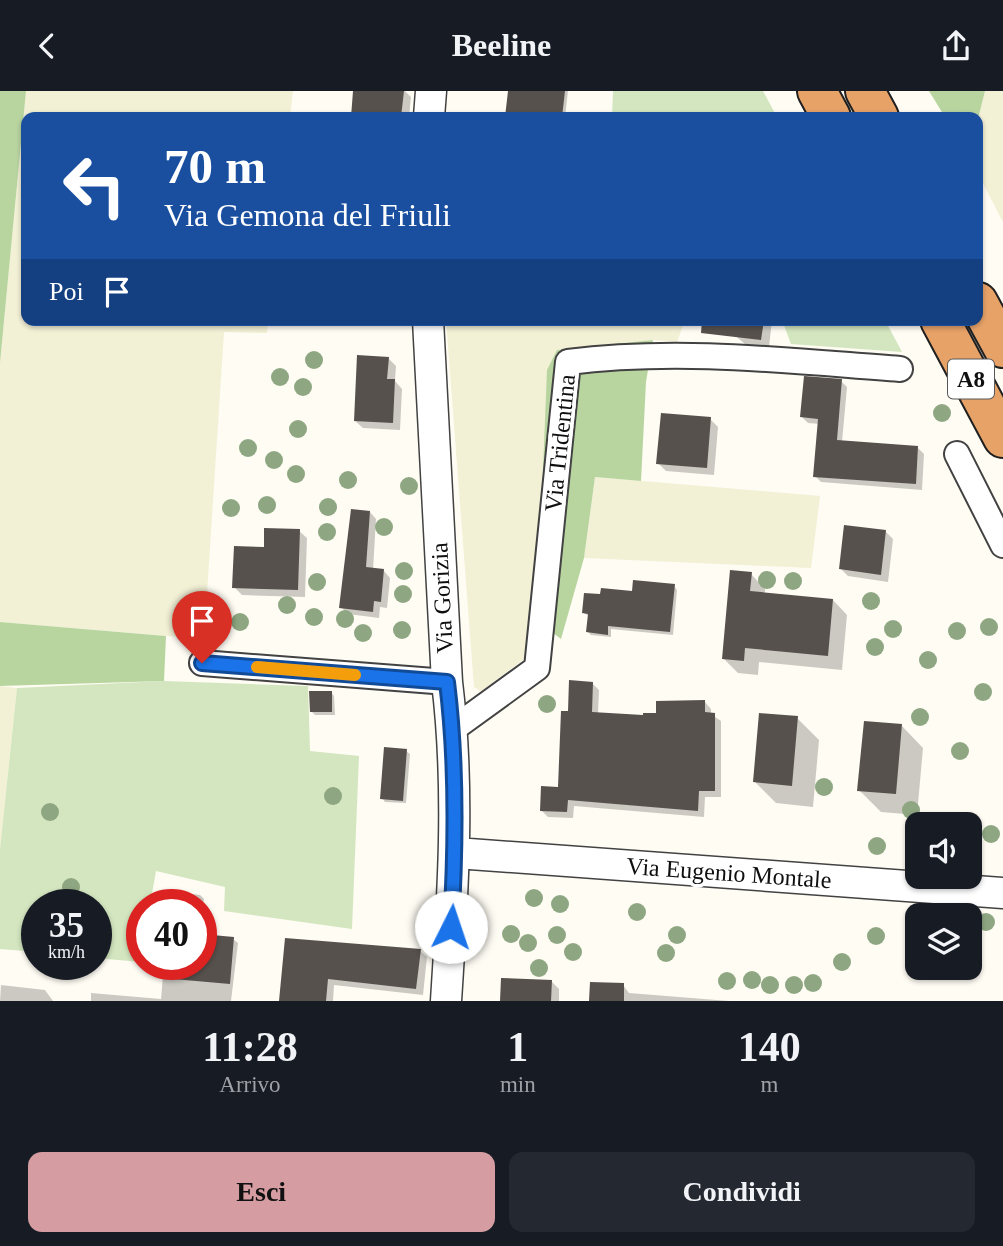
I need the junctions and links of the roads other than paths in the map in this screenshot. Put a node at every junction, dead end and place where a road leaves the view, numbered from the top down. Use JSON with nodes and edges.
{"nodes":[{"id":1,"x":431,"y":91,"type":"edge"},
{"id":2,"x":817,"y":91,"type":"edge"},
{"id":3,"x":865,"y":91,"type":"edge"},
{"id":4,"x":429,"y":112,"type":"edge"},
{"id":5,"x":828,"y":112,"type":"edge"},
{"id":6,"x":876,"y":112,"type":"edge"},
{"id":7,"x":983,"y":311,"type":"edge"},
{"id":8,"x":428,"y":326,"type":"edge"},
{"id":9,"x":943,"y":326,"type":"edge"},
{"id":10,"x":1003,"y":348,"type":"edge"},
{"id":11,"x":900,"y":369,"type":"dead end"},
{"id":12,"x":1003,"y":438,"type":"edge"},
{"id":13,"x":957,"y":454,"type":"dead end"},
{"id":14,"x":1003,"y":545,"type":"edge"},
{"id":15,"x":202,"y":663,"type":"dead end"},
{"id":16,"x":447,"y":682,"type":"junction"},
{"id":17,"x":453,"y":729,"type":"junction"},
{"id":18,"x":456,"y":853,"type":"junction"},
{"id":19,"x":1003,"y":893,"type":"edge"},
{"id":20,"x":446,"y":1001,"type":"edge"}],
"edges":[{"from":1,"to":4,"type":"street"},
{"from":2,"to":5,"type":"highway"},
{"from":3,"to":6,"type":"highway"},
{"from":7,"to":10,"type":"highway","number":"A8"},
{"from":8,"to":16,"type":"street","name":"Via Gorizia"},
{"from":9,"to":12,"type":"highway","number":"A8"},
{"from":11,"to":17,"type":"street","name":"Via Tridentina"},
{"from":13,"to":14,"type":"street"},
{"from":15,"to":16,"type":"street"},
{"from":16,"to":17,"type":"street","name":"Via Gorizia"},
{"from":17,"to":18,"type":"street","name":"Via Gorizia"},
{"from":18,"to":19,"type":"street","name":"Via Eugenio Montale"},
{"from":18,"to":20,"type":"street","name":"Via Gorizia"}]}
